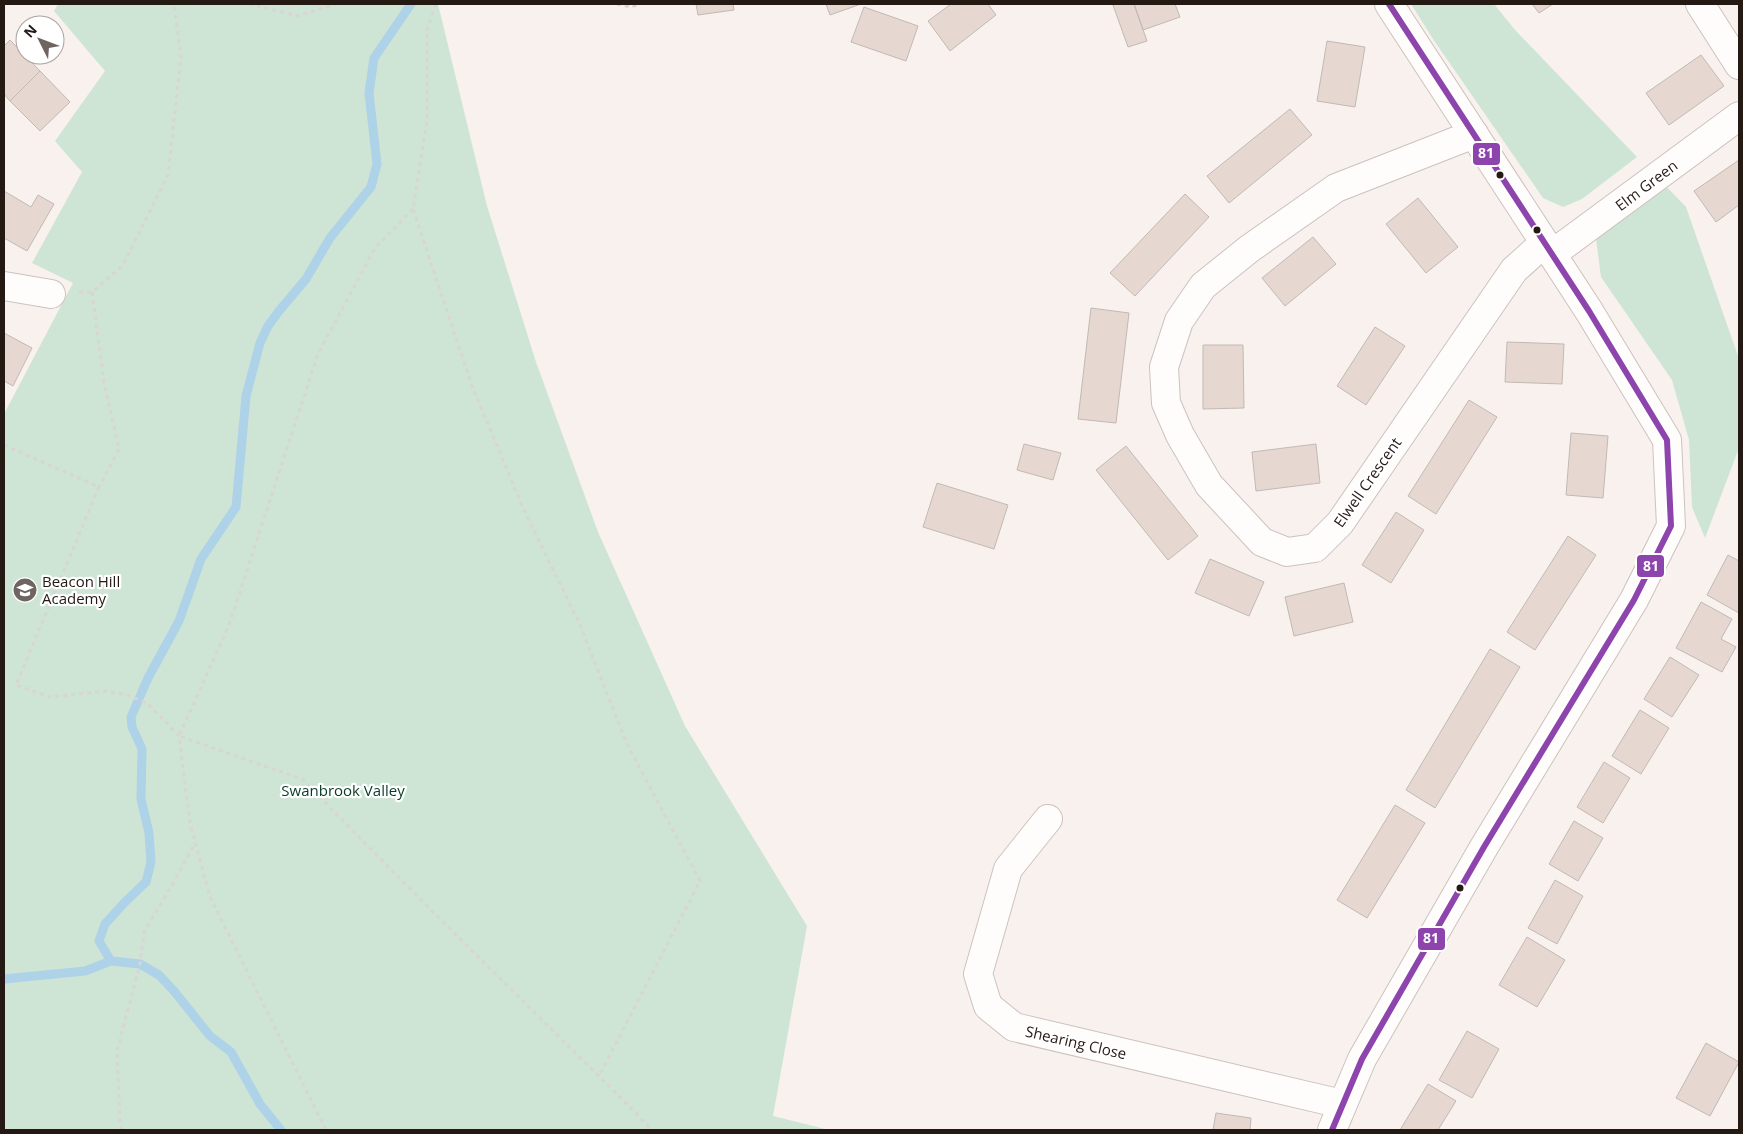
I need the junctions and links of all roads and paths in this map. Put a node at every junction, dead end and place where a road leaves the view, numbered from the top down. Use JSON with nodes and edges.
{"nodes":[{"id":1,"x":174,"y":4,"type":"edge"},
{"id":2,"x":249,"y":4,"type":"edge"},
{"id":3,"x":336,"y":4,"type":"edge"},
{"id":4,"x":436,"y":4,"type":"edge"},
{"id":5,"x":617,"y":4,"type":"edge"},
{"id":6,"x":639,"y":4,"type":"edge"},
{"id":7,"x":1389,"y":4,"type":"edge"},
{"id":8,"x":1700,"y":4,"type":"edge"},
{"id":9,"x":1739,"y":65,"type":"edge"},
{"id":10,"x":1739,"y":116,"type":"edge"},
{"id":11,"x":1474,"y":134,"type":"junction"},
{"id":12,"x":413,"y":209,"type":"junction"},
{"id":13,"x":1548,"y":249,"type":"junction"},
{"id":14,"x":4,"y":286,"type":"edge"},
{"id":15,"x":92,"y":292,"type":"junction"},
{"id":16,"x":51,"y":294,"type":"joint"},
{"id":17,"x":4,"y":445,"type":"edge"},
{"id":18,"x":99,"y":487,"type":"junction"},
{"id":19,"x":179,"y":736,"type":"junction"},
{"id":20,"x":1048,"y":819,"type":"dead end"},
{"id":21,"x":195,"y":842,"type":"junction"},
{"id":22,"x":599,"y":1076,"type":"junction"},
{"id":23,"x":1342,"y":1104,"type":"junction"},
{"id":24,"x":122,"y":1130,"type":"edge"},
{"id":25,"x":326,"y":1130,"type":"edge"},
{"id":26,"x":652,"y":1130,"type":"edge"},
{"id":27,"x":1332,"y":1130,"type":"edge"}],
"edges":[{"from":1,"to":15,"type":"path"},
{"from":2,"to":3,"type":"path"},
{"from":4,"to":12,"type":"path"},
{"from":5,"to":6,"type":"path"},
{"from":7,"to":11,"type":"street"},
{"from":8,"to":9,"type":"street"},
{"from":10,"to":13,"type":"street","name":"Elm Green"},
{"from":11,"to":13,"type":"street"},
{"from":11,"to":13,"type":"street","name":"Elwell Crescent"},
{"from":12,"to":19,"type":"path"},
{"from":12,"to":22,"type":"path"},
{"from":13,"to":23,"type":"street"},
{"from":14,"to":16,"type":"street"},
{"from":15,"to":16,"type":"path"},
{"from":15,"to":18,"type":"path"},
{"from":17,"to":18,"type":"path"},
{"from":18,"to":19,"type":"path"},
{"from":19,"to":21,"type":"path"},
{"from":19,"to":22,"type":"path"},
{"from":20,"to":23,"type":"street","name":"Shearing Close"},
{"from":21,"to":24,"type":"path"},
{"from":21,"to":25,"type":"path"},
{"from":22,"to":26,"type":"path"},
{"from":23,"to":27,"type":"street"}]}
